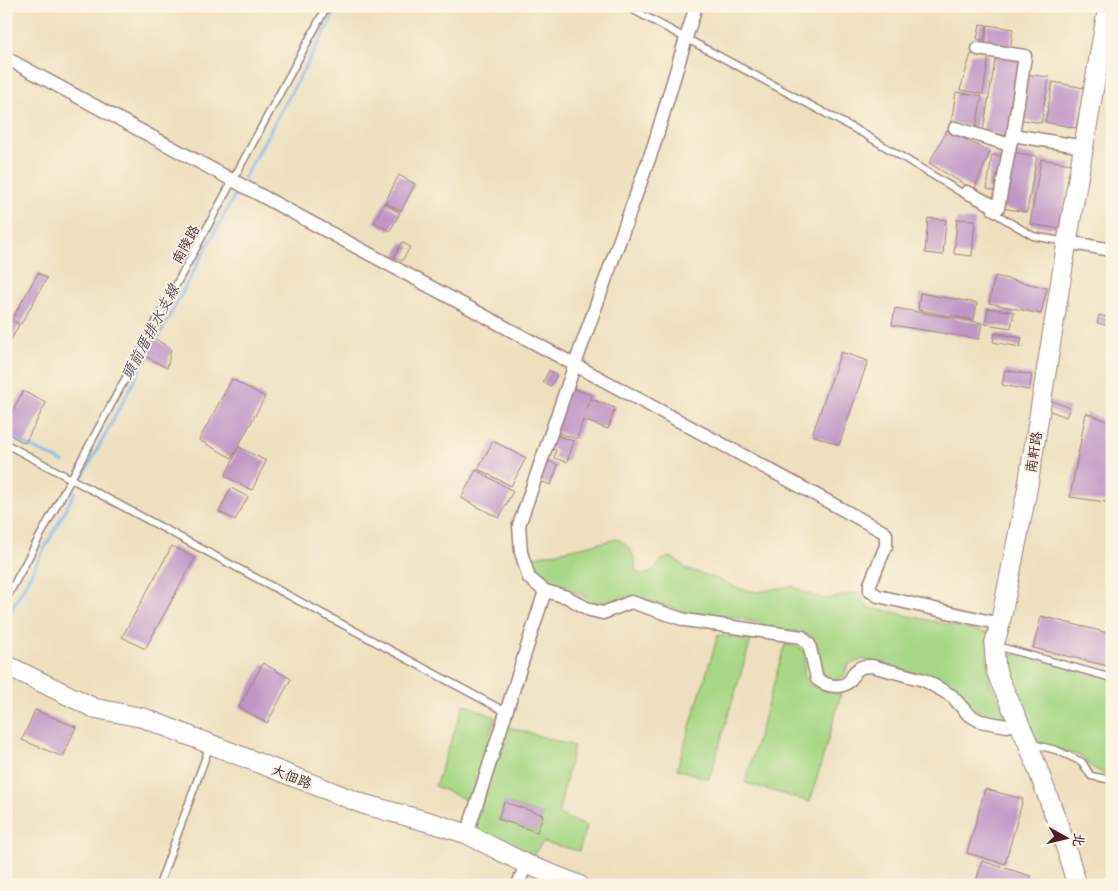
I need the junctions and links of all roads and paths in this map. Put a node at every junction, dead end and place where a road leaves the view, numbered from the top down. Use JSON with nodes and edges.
{"nodes":[{"id":1,"x":327,"y":6,"type":"edge"},
{"id":2,"x":626,"y":6,"type":"edge"},
{"id":3,"x":696,"y":6,"type":"edge"},
{"id":4,"x":1108,"y":6,"type":"edge"},
{"id":5,"x":686,"y":38,"type":"junction"},
{"id":6,"x":978,"y":49,"type":"dead end"},
{"id":7,"x":6,"y":58,"type":"edge"},
{"id":8,"x":955,"y":128,"type":"dead end"},
{"id":9,"x":1011,"y":140,"type":"junction"},
{"id":10,"x":1084,"y":147,"type":"junction"},
{"id":11,"x":233,"y":182,"type":"junction"},
{"id":12,"x":967,"y":192,"type":"dead end"},
{"id":13,"x":1067,"y":242,"type":"junction"},
{"id":14,"x":1112,"y":250,"type":"edge"},
{"id":15,"x":575,"y":364,"type":"junction"},
{"id":16,"x":6,"y":444,"type":"edge"},
{"id":17,"x":72,"y":479,"type":"junction"},
{"id":18,"x":545,"y":591,"type":"junction"},
{"id":19,"x":6,"y":599,"type":"edge"},
{"id":20,"x":1000,"y":624,"type":"junction"},
{"id":21,"x":994,"y":645,"type":"junction"},
{"id":22,"x":6,"y":665,"type":"edge"},
{"id":23,"x":1112,"y":678,"type":"edge"},
{"id":24,"x":506,"y":712,"type":"junction"},
{"id":25,"x":1020,"y":723,"type":"junction"},
{"id":26,"x":1028,"y":743,"type":"junction"},
{"id":27,"x":210,"y":744,"type":"junction"},
{"id":28,"x":1112,"y":780,"type":"edge"},
{"id":29,"x":467,"y":834,"type":"junction"},
{"id":30,"x":526,"y":864,"type":"junction"},
{"id":31,"x":159,"y":885,"type":"edge"},
{"id":32,"x":518,"y":885,"type":"edge"},
{"id":33,"x":579,"y":885,"type":"edge"},
{"id":34,"x":1077,"y":885,"type":"edge"}],
"edges":[{"from":1,"to":11,"type":"lane","name":"南陵路"},
{"from":2,"to":5,"type":"lane"},
{"from":3,"to":5,"type":"street"},
{"from":4,"to":10,"type":"street","name":"南軒路"},
{"from":5,"to":13,"type":"lane"},
{"from":5,"to":15,"type":"street"},
{"from":6,"to":9,"type":"street"},
{"from":7,"to":11,"type":"street"},
{"from":8,"to":9,"type":"street"},
{"from":9,"to":10,"type":"street"},
{"from":9,"to":12,"type":"street"},
{"from":10,"to":13,"type":"street","name":"南軒路"},
{"from":11,"to":15,"type":"street"},
{"from":11,"to":17,"type":"lane","name":"南陵路"},
{"from":13,"to":14,"type":"street"},
{"from":13,"to":20,"type":"street","name":"南軒路"},
{"from":15,"to":18,"type":"street"},
{"from":15,"to":20,"type":"street"},
{"from":16,"to":17,"type":"lane"},
{"from":17,"to":19,"type":"lane","name":"南陵路"},
{"from":17,"to":24,"type":"lane"},
{"from":18,"to":24,"type":"street"},
{"from":18,"to":25,"type":"street"},
{"from":20,"to":21,"type":"street","name":"南軒路"},
{"from":21,"to":23,"type":"lane"},
{"from":21,"to":25,"type":"street","name":"南軒路"},
{"from":22,"to":27,"type":"street","name":"大佃路"},
{"from":24,"to":29,"type":"street"},
{"from":25,"to":26,"type":"street","name":"南軒路"},
{"from":26,"to":28,"type":"lane"},
{"from":26,"to":34,"type":"street","name":"南軒路"},
{"from":27,"to":29,"type":"street","name":"大佃路"},
{"from":27,"to":31,"type":"lane"},
{"from":29,"to":30,"type":"street","name":"大佃路"},
{"from":30,"to":32,"type":"street"},
{"from":30,"to":33,"type":"street","name":"大佃路"}]}
